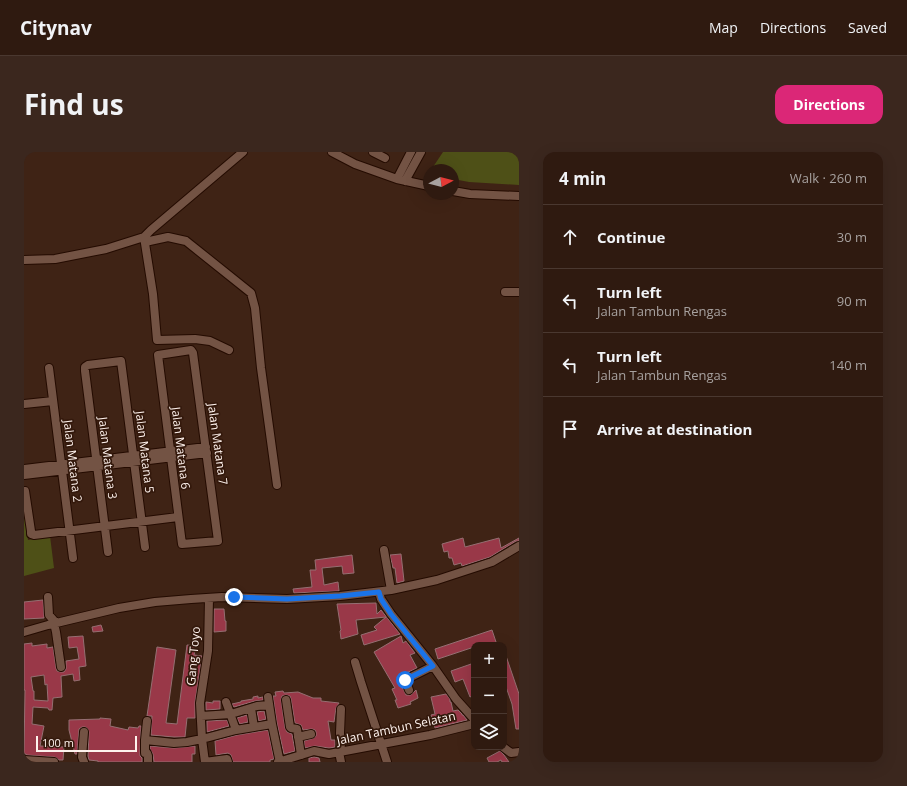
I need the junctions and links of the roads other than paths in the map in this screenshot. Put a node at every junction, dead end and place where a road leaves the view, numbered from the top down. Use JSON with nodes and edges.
{"nodes":[{"id":1,"x":243,"y":152,"type":"edge"},
{"id":2,"x":332,"y":152,"type":"edge"},
{"id":3,"x":372,"y":152,"type":"edge"},
{"id":4,"x":411,"y":152,"type":"edge"},
{"id":5,"x":421,"y":152,"type":"edge"},
{"id":6,"x":385,"y":158,"type":"dead end"},
{"id":7,"x":401,"y":180,"type":"junction"},
{"id":8,"x":423,"y":185,"type":"edge"},
{"id":9,"x":459,"y":192,"type":"edge"},
{"id":10,"x":519,"y":196,"type":"edge"},
{"id":11,"x":144,"y":239,"type":"junction"},
{"id":12,"x":24,"y":260,"type":"edge"},
{"id":13,"x":505,"y":292,"type":"dead end"},
{"id":14,"x":519,"y":292,"type":"edge"},
{"id":15,"x":228,"y":350,"type":"dead end"},
{"id":16,"x":158,"y":355,"type":"joint"},
{"id":17,"x":85,"y":367,"type":"joint"},
{"id":18,"x":49,"y":368,"type":"dead end"},
{"id":19,"x":53,"y":401,"type":"junction"},
{"id":20,"x":24,"y":404,"type":"edge"},
{"id":21,"x":206,"y":450,"type":"junction"},
{"id":22,"x":170,"y":454,"type":"junction"},
{"id":23,"x":134,"y":459,"type":"junction"},
{"id":24,"x":97,"y":463,"type":"junction"},
{"id":25,"x":62,"y":468,"type":"junction"},
{"id":26,"x":24,"y":469,"type":"edge"},
{"id":27,"x":24,"y":476,"type":"edge"},
{"id":28,"x":277,"y":485,"type":"dead end"},
{"id":29,"x":25,"y":491,"type":"dead end"},
{"id":30,"x":178,"y":517,"type":"junction"},
{"id":31,"x":142,"y":522,"type":"junction"},
{"id":32,"x":105,"y":526,"type":"junction"},
{"id":33,"x":70,"y":530,"type":"junction"},
{"id":34,"x":182,"y":544,"type":"joint"},
{"id":35,"x":519,"y":546,"type":"edge"},
{"id":36,"x":145,"y":547,"type":"dead end"},
{"id":37,"x":384,"y":550,"type":"dead end"},
{"id":38,"x":108,"y":552,"type":"dead end"},
{"id":39,"x":73,"y":558,"type":"dead end"},
{"id":40,"x":391,"y":590,"type":"junction"},
{"id":41,"x":380,"y":595,"type":"junction"},
{"id":42,"x":48,"y":597,"type":"dead end"},
{"id":43,"x":209,"y":603,"type":"junction"},
{"id":44,"x":55,"y":626,"type":"junction"},
{"id":45,"x":24,"y":632,"type":"edge"},
{"id":46,"x":355,"y":662,"type":"dead end"},
{"id":47,"x":433,"y":666,"type":"junction"},
{"id":48,"x":62,"y":667,"type":"dead end"},
{"id":49,"x":408,"y":690,"type":"dead end"},
{"id":50,"x":286,"y":700,"type":"dead end"},
{"id":51,"x":226,"y":702,"type":"dead end"},
{"id":52,"x":251,"y":708,"type":"junction"},
{"id":53,"x":341,"y":709,"type":"dead end"},
{"id":54,"x":231,"y":714,"type":"junction"},
{"id":55,"x":201,"y":716,"type":"junction"},
{"id":56,"x":471,"y":716,"type":"edge"},
{"id":57,"x":147,"y":721,"type":"dead end"},
{"id":58,"x":272,"y":724,"type":"junction"},
{"id":59,"x":471,"y":725,"type":"edge"},
{"id":60,"x":254,"y":727,"type":"junction"},
{"id":61,"x":236,"y":730,"type":"junction"},
{"id":62,"x":84,"y":732,"type":"dead end"},
{"id":63,"x":311,"y":734,"type":"dead end"},
{"id":64,"x":298,"y":737,"type":"junction"},
{"id":65,"x":144,"y":740,"type":"junction"},
{"id":66,"x":202,"y":740,"type":"junction"},
{"id":67,"x":381,"y":744,"type":"junction"},
{"id":68,"x":507,"y":750,"type":"edge"},
{"id":69,"x":340,"y":752,"type":"junction"},
{"id":70,"x":519,"y":752,"type":"edge"},
{"id":71,"x":297,"y":758,"type":"edge"},
{"id":72,"x":24,"y":760,"type":"edge"},
{"id":73,"x":54,"y":762,"type":"edge"},
{"id":74,"x":84,"y":762,"type":"edge"},
{"id":75,"x":148,"y":762,"type":"edge"},
{"id":76,"x":228,"y":762,"type":"edge"},
{"id":77,"x":279,"y":762,"type":"edge"},
{"id":78,"x":341,"y":762,"type":"edge"},
{"id":79,"x":387,"y":762,"type":"edge"}],
"edges":[{"from":1,"to":11,"type":"street"},
{"from":2,"to":7,"type":"street"},
{"from":3,"to":6,"type":"street"},
{"from":4,"to":7,"type":"street"},
{"from":5,"to":7,"type":"street"},
{"from":7,"to":8,"type":"street"},
{"from":9,"to":10,"type":"street"},
{"from":11,"to":12,"type":"street"},
{"from":11,"to":15,"type":"street"},
{"from":11,"to":28,"type":"street"},
{"from":13,"to":14,"type":"street"},
{"from":16,"to":21,"type":"street","name":"Jalan Matana 7"},
{"from":16,"to":22,"type":"street","name":"Jalan Matana 6"},
{"from":17,"to":23,"type":"street","name":"Jalan Matana 5"},
{"from":17,"to":24,"type":"street","name":"Jalan Matana 3"},
{"from":18,"to":19,"type":"street","name":"Jalan Matana 2"},
{"from":19,"to":20,"type":"street"},
{"from":19,"to":25,"type":"street","name":"Jalan Matana 2"},
{"from":21,"to":22,"type":"street"},
{"from":21,"to":34,"type":"street","name":"Jalan Matana 7"},
{"from":22,"to":23,"type":"street"},
{"from":22,"to":30,"type":"street","name":"Jalan Matana 6"},
{"from":23,"to":24,"type":"street"},
{"from":23,"to":31,"type":"street","name":"Jalan Matana 5"},
{"from":24,"to":25,"type":"street"},
{"from":24,"to":32,"type":"street","name":"Jalan Matana 3"},
{"from":25,"to":26,"type":"street"},
{"from":25,"to":27,"type":"street"},
{"from":25,"to":33,"type":"street","name":"Jalan Matana 2"},
{"from":29,"to":33,"type":"street"},
{"from":30,"to":31,"type":"street"},
{"from":30,"to":34,"type":"street","name":"Jalan Matana 6"},
{"from":31,"to":32,"type":"street"},
{"from":31,"to":36,"type":"street","name":"Jalan Matana 5"},
{"from":32,"to":33,"type":"street"},
{"from":32,"to":38,"type":"street","name":"Jalan Matana 3"},
{"from":33,"to":39,"type":"street","name":"Jalan Matana 2"},
{"from":35,"to":40,"type":"street"},
{"from":37,"to":40,"type":"street"},
{"from":40,"to":41,"type":"street"},
{"from":41,"to":43,"type":"street"},
{"from":41,"to":47,"type":"street"},
{"from":42,"to":44,"type":"street"},
{"from":43,"to":44,"type":"street"},
{"from":43,"to":55,"type":"street","name":"Gang Toyo"},
{"from":44,"to":45,"type":"street"},
{"from":44,"to":48,"type":"street"},
{"from":46,"to":67,"type":"street"},
{"from":47,"to":49,"type":"street"},
{"from":47,"to":56,"type":"street"},
{"from":50,"to":64,"type":"street"},
{"from":51,"to":54,"type":"street"},
{"from":52,"to":54,"type":"street"},
{"from":52,"to":58,"type":"street"},
{"from":52,"to":60,"type":"street"},
{"from":53,"to":69,"type":"street"},
{"from":54,"to":55,"type":"street"},
{"from":54,"to":61,"type":"street"},
{"from":55,"to":66,"type":"street","name":"Gang Toyo"},
{"from":57,"to":65,"type":"street"},
{"from":58,"to":60,"type":"street"},
{"from":58,"to":77,"type":"street"},
{"from":59,"to":67,"type":"street","name":"Jalan Tambun Selatan"},
{"from":60,"to":61,"type":"street"},
{"from":61,"to":66,"type":"street"},
{"from":62,"to":74,"type":"street"},
{"from":63,"to":64,"type":"street"},
{"from":64,"to":71,"type":"street"},
{"from":65,"to":66,"type":"street"},
{"from":65,"to":75,"type":"street"},
{"from":66,"to":76,"type":"street","name":"Gang Toyo"},
{"from":67,"to":69,"type":"street","name":"Jalan Tambun Selatan"},
{"from":67,"to":79,"type":"street"},
{"from":68,"to":70,"type":"street"},
{"from":69,"to":71,"type":"street","name":"Jalan Tambun Selatan"},
{"from":69,"to":78,"type":"street"},
{"from":71,"to":77,"type":"street","name":"Jalan Tambun Selatan"},
{"from":72,"to":73,"type":"street"}]}
